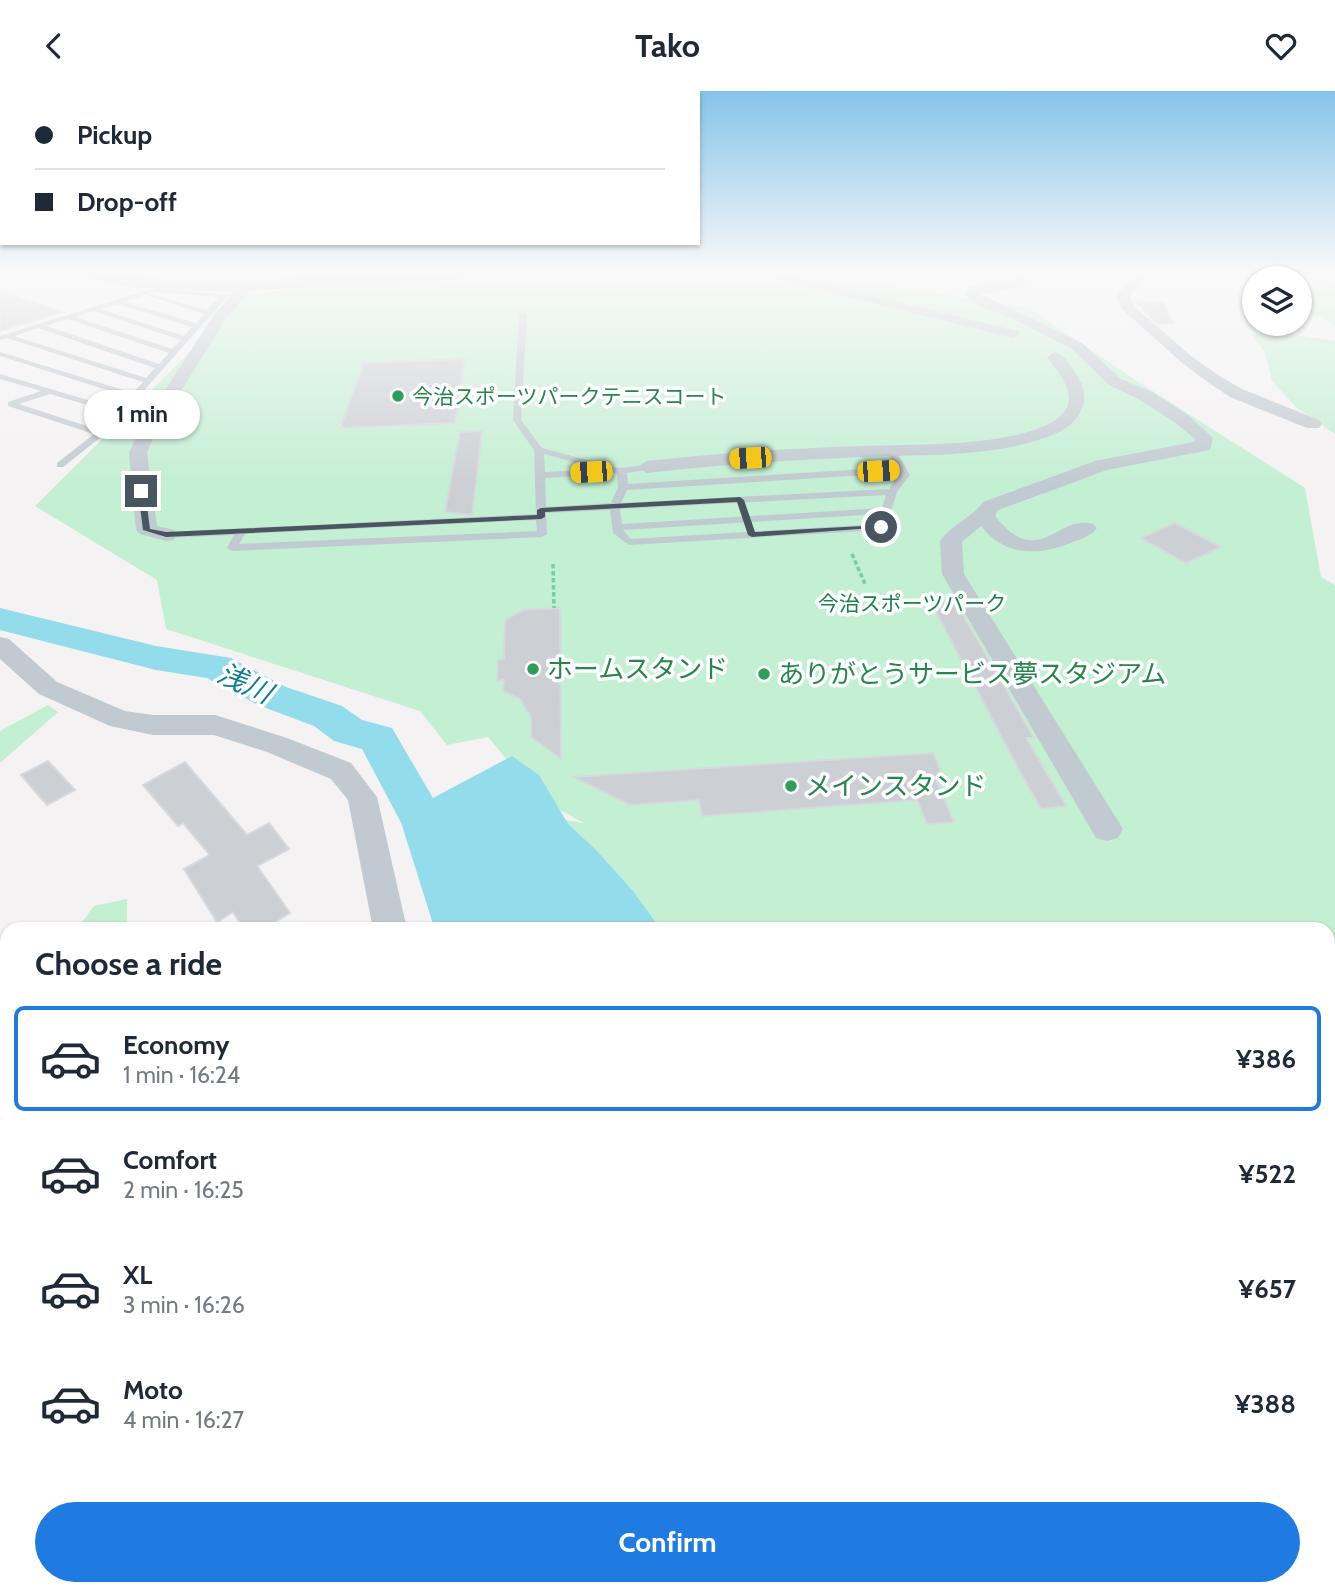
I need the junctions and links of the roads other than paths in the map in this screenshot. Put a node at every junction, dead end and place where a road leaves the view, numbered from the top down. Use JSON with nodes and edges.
{"nodes":[{"id":1,"x":28,"y":344,"type":"edge"},
{"id":2,"x":91,"y":344,"type":"edge"},
{"id":3,"x":150,"y":344,"type":"edge"},
{"id":4,"x":181,"y":344,"type":"edge"},
{"id":5,"x":202,"y":344,"type":"edge"},
{"id":6,"x":521,"y":344,"type":"edge"},
{"id":7,"x":1071,"y":344,"type":"edge"},
{"id":8,"x":1169,"y":344,"type":"edge"},
{"id":9,"x":174,"y":352,"type":"junction"},
{"id":10,"x":0,"y":354,"type":"edge"},
{"id":11,"x":1089,"y":357,"type":"junction"},
{"id":12,"x":161,"y":367,"type":"junction"},
{"id":13,"x":0,"y":376,"type":"edge"},
{"id":14,"x":148,"y":381,"type":"junction"},
{"id":15,"x":49,"y":391,"type":"junction"},
{"id":16,"x":135,"y":396,"type":"junction"},
{"id":17,"x":120,"y":412,"type":"junction"},
{"id":18,"x":1312,"y":424,"type":"dead end"},
{"id":19,"x":100,"y":433,"type":"junction"},
{"id":20,"x":890,"y":449,"type":"junction"},
{"id":21,"x":539,"y":450,"type":"junction"},
{"id":22,"x":727,"y":459,"type":"junction"},
{"id":23,"x":60,"y":465,"type":"dead end"},
{"id":24,"x":647,"y":467,"type":"joint"},
{"id":25,"x":902,"y":470,"type":"junction"},
{"id":26,"x":619,"y":471,"type":"junction"},
{"id":27,"x":540,"y":475,"type":"junction"},
{"id":28,"x":734,"y":480,"type":"junction"},
{"id":29,"x":623,"y":487,"type":"junction"},
{"id":30,"x":892,"y":492,"type":"junction"},
{"id":31,"x":740,"y":500,"type":"junction"},
{"id":32,"x":615,"y":506,"type":"junction"},
{"id":33,"x":886,"y":511,"type":"junction"},
{"id":34,"x":541,"y":514,"type":"junction"},
{"id":35,"x":984,"y":516,"type":"junction"},
{"id":36,"x":747,"y":519,"type":"junction"},
{"id":37,"x":618,"y":527,"type":"junction"},
{"id":38,"x":1086,"y":528,"type":"dead end"},
{"id":39,"x":241,"y":531,"type":"junction"},
{"id":40,"x":166,"y":535,"type":"joint"},
{"id":41,"x":752,"y":535,"type":"junction"},
{"id":42,"x":0,"y":645,"type":"edge"},
{"id":43,"x":1107,"y":829,"type":"dead end"},
{"id":44,"x":389,"y":922,"type":"edge"}],
"edges":[{"from":1,"to":14,"type":"lane"},
{"from":2,"to":12,"type":"lane"},
{"from":3,"to":9,"type":"lane"},
{"from":4,"to":9,"type":"lane"},
{"from":5,"to":40,"type":"street"},
{"from":6,"to":21,"type":"lane"},
{"from":7,"to":11,"type":"street"},
{"from":8,"to":18,"type":"street"},
{"from":9,"to":12,"type":"lane"},
{"from":10,"to":16,"type":"lane"},
{"from":11,"to":20,"type":"street"},
{"from":11,"to":35,"type":"street"},
{"from":12,"to":14,"type":"lane"},
{"from":13,"to":15,"type":"lane"},
{"from":14,"to":16,"type":"lane"},
{"from":15,"to":17,"type":"lane"},
{"from":15,"to":19,"type":"lane"},
{"from":16,"to":17,"type":"lane"},
{"from":17,"to":19,"type":"lane"},
{"from":19,"to":23,"type":"lane"},
{"from":20,"to":22,"type":"street"},
{"from":20,"to":25,"type":"lane"},
{"from":21,"to":26,"type":"lane"},
{"from":21,"to":27,"type":"lane"},
{"from":22,"to":24,"type":"street"},
{"from":22,"to":28,"type":"lane"},
{"from":24,"to":26,"type":"lane"},
{"from":25,"to":28,"type":"lane"},
{"from":25,"to":30,"type":"lane"},
{"from":26,"to":27,"type":"lane"},
{"from":26,"to":29,"type":"lane"},
{"from":27,"to":34,"type":"lane"},
{"from":28,"to":29,"type":"lane"},
{"from":28,"to":31,"type":"lane"},
{"from":29,"to":32,"type":"lane"},
{"from":30,"to":31,"type":"lane"},
{"from":30,"to":33,"type":"lane"},
{"from":31,"to":32,"type":"lane"},
{"from":31,"to":36,"type":"lane"},
{"from":32,"to":34,"type":"lane"},
{"from":32,"to":37,"type":"lane"},
{"from":33,"to":36,"type":"lane"},
{"from":33,"to":41,"type":"lane"},
{"from":34,"to":39,"type":"lane"},
{"from":34,"to":39,"type":"lane"},
{"from":35,"to":38,"type":"street"},
{"from":35,"to":43,"type":"street"},
{"from":36,"to":37,"type":"lane"},
{"from":36,"to":41,"type":"lane"},
{"from":37,"to":41,"type":"lane"},
{"from":39,"to":40,"type":"lane"},
{"from":42,"to":44,"type":"street"}]}
